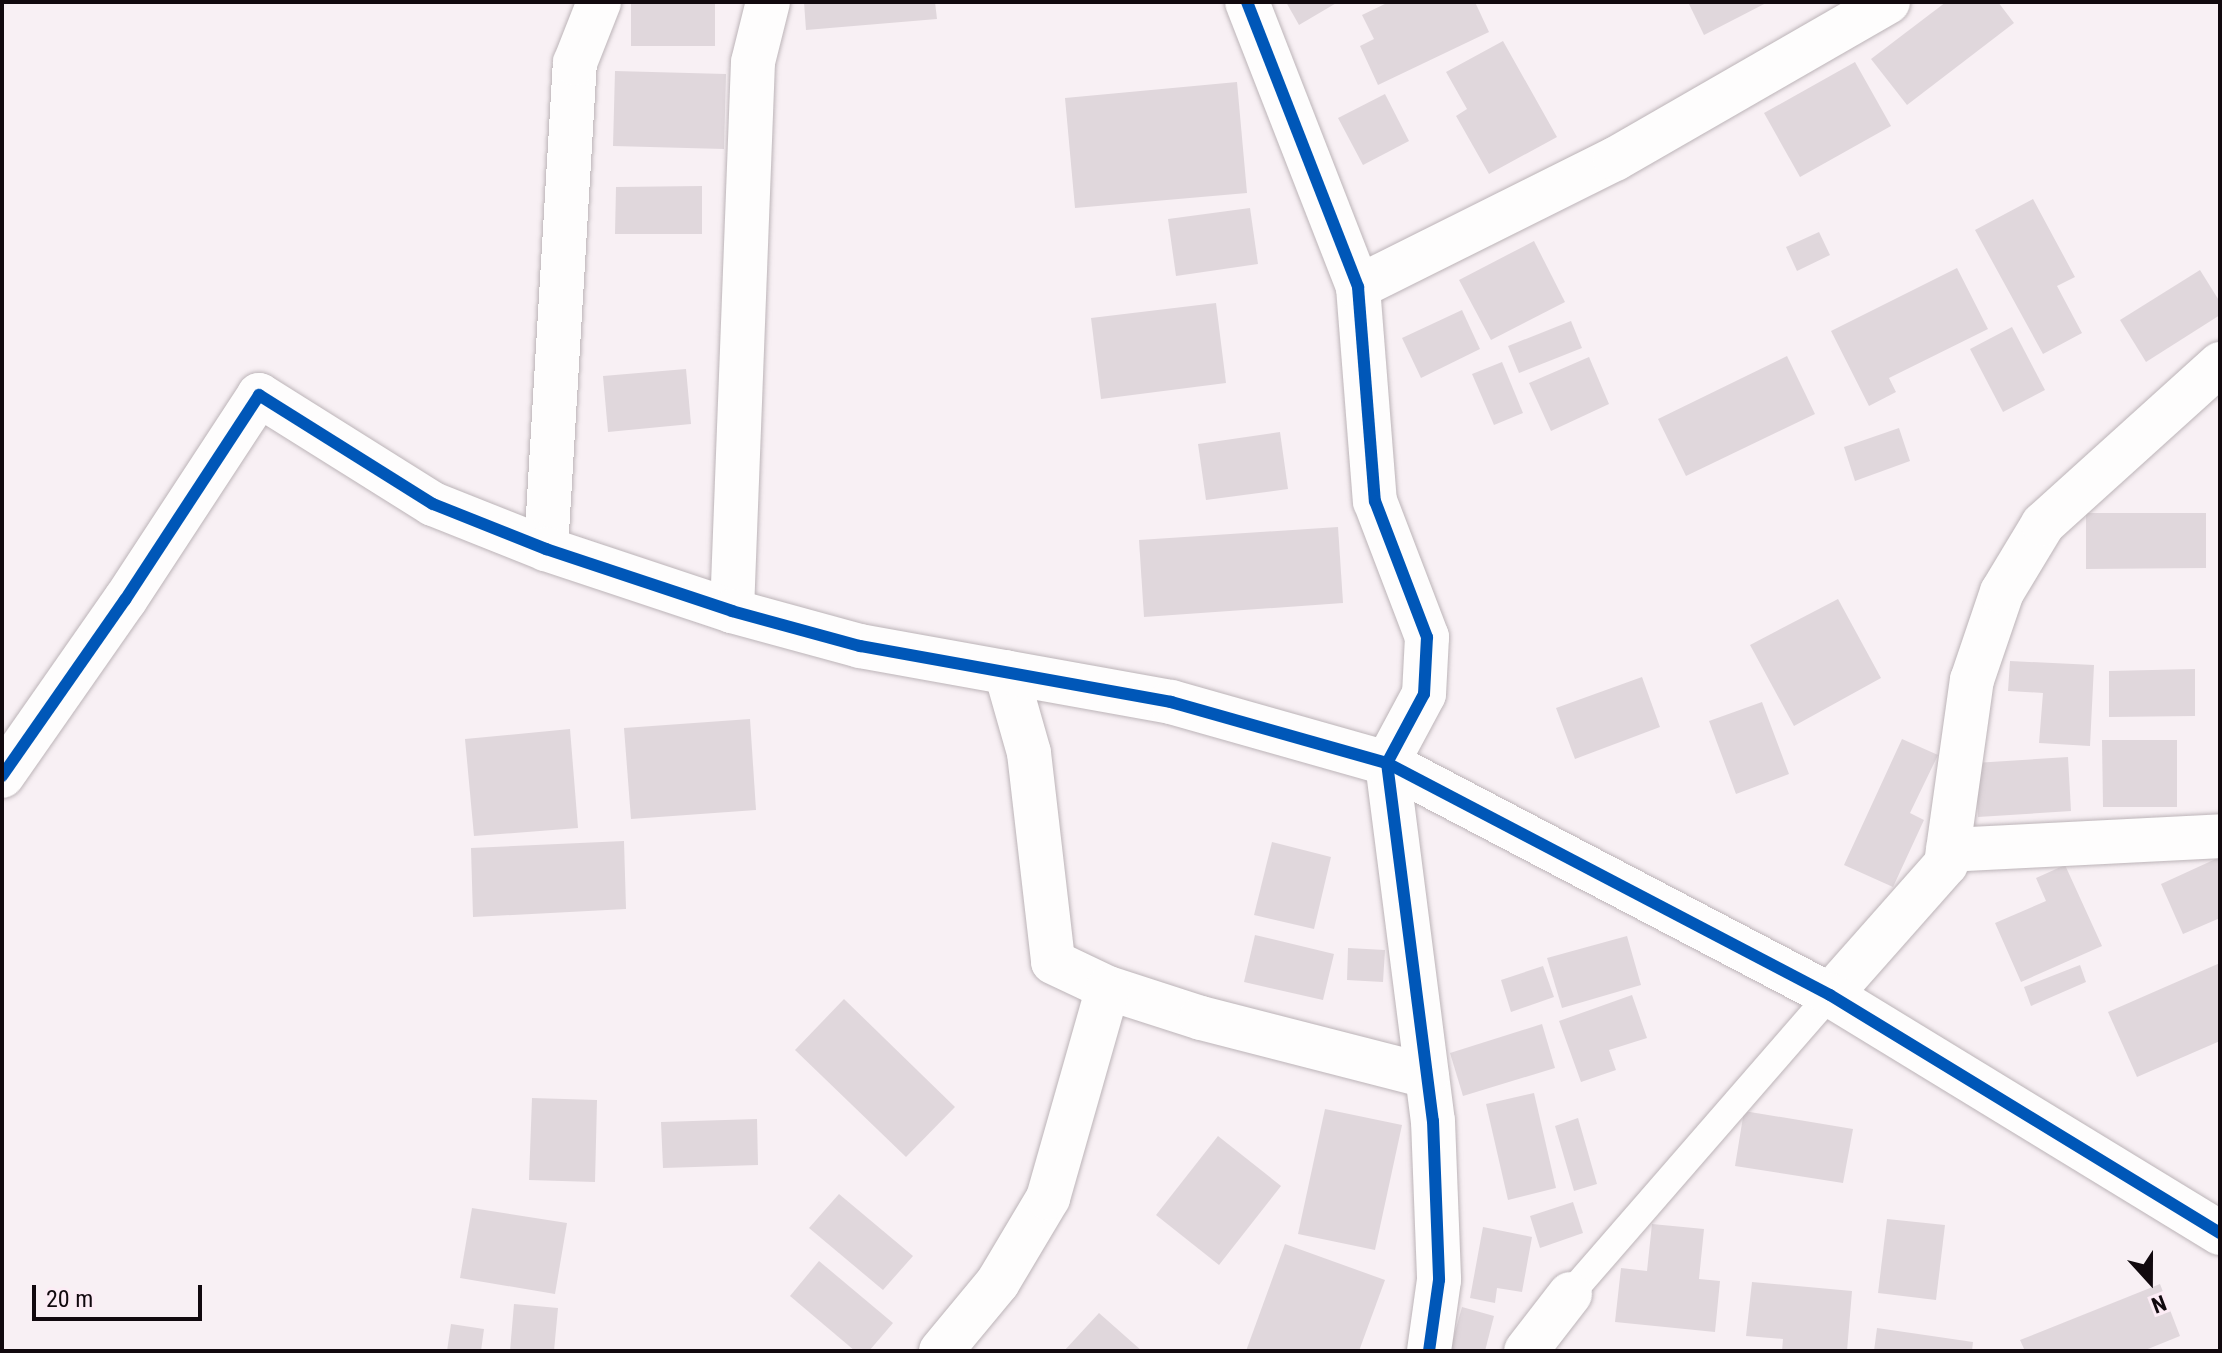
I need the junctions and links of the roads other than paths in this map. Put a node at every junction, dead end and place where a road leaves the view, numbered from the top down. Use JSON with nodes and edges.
{"nodes":[{"id":1,"x":599,"y":2,"type":"edge"},
{"id":2,"x":768,"y":2,"type":"edge"},
{"id":3,"x":1247,"y":2,"type":"edge"},
{"id":4,"x":1888,"y":2,"type":"edge"},
{"id":5,"x":1358,"y":287,"type":"junction"},
{"id":6,"x":2220,"y":364,"type":"edge"},
{"id":7,"x":546,"y":549,"type":"junction"},
{"id":8,"x":732,"y":611,"type":"junction"},
{"id":9,"x":1006,"y":672,"type":"junction"},
{"id":10,"x":1387,"y":763,"type":"junction"},
{"id":11,"x":2,"y":776,"type":"edge"},
{"id":12,"x":2220,"y":836,"type":"edge"},
{"id":13,"x":1948,"y":850,"type":"junction"},
{"id":14,"x":1108,"y":988,"type":"junction"},
{"id":15,"x":1830,"y":995,"type":"junction"},
{"id":16,"x":1427,"y":1076,"type":"junction"},
{"id":17,"x":2220,"y":1233,"type":"edge"},
{"id":18,"x":1570,"y":1294,"type":"joint"},
{"id":19,"x":941,"y":1351,"type":"edge"},
{"id":20,"x":1429,"y":1351,"type":"edge"},
{"id":21,"x":1526,"y":1351,"type":"edge"}],
"edges":[{"from":1,"to":7,"type":"street"},
{"from":2,"to":8,"type":"street"},
{"from":3,"to":5,"type":"street"},
{"from":4,"to":5,"type":"street"},
{"from":5,"to":10,"type":"street"},
{"from":6,"to":13,"type":"street"},
{"from":7,"to":8,"type":"street"},
{"from":7,"to":11,"type":"street"},
{"from":8,"to":9,"type":"street"},
{"from":9,"to":10,"type":"street"},
{"from":9,"to":14,"type":"street"},
{"from":10,"to":15,"type":"street"},
{"from":10,"to":16,"type":"street"},
{"from":12,"to":13,"type":"street"},
{"from":13,"to":15,"type":"street"},
{"from":14,"to":16,"type":"street"},
{"from":14,"to":19,"type":"street"},
{"from":15,"to":17,"type":"street"},
{"from":15,"to":18,"type":"lane"},
{"from":16,"to":20,"type":"street"},
{"from":18,"to":21,"type":"street"}]}
